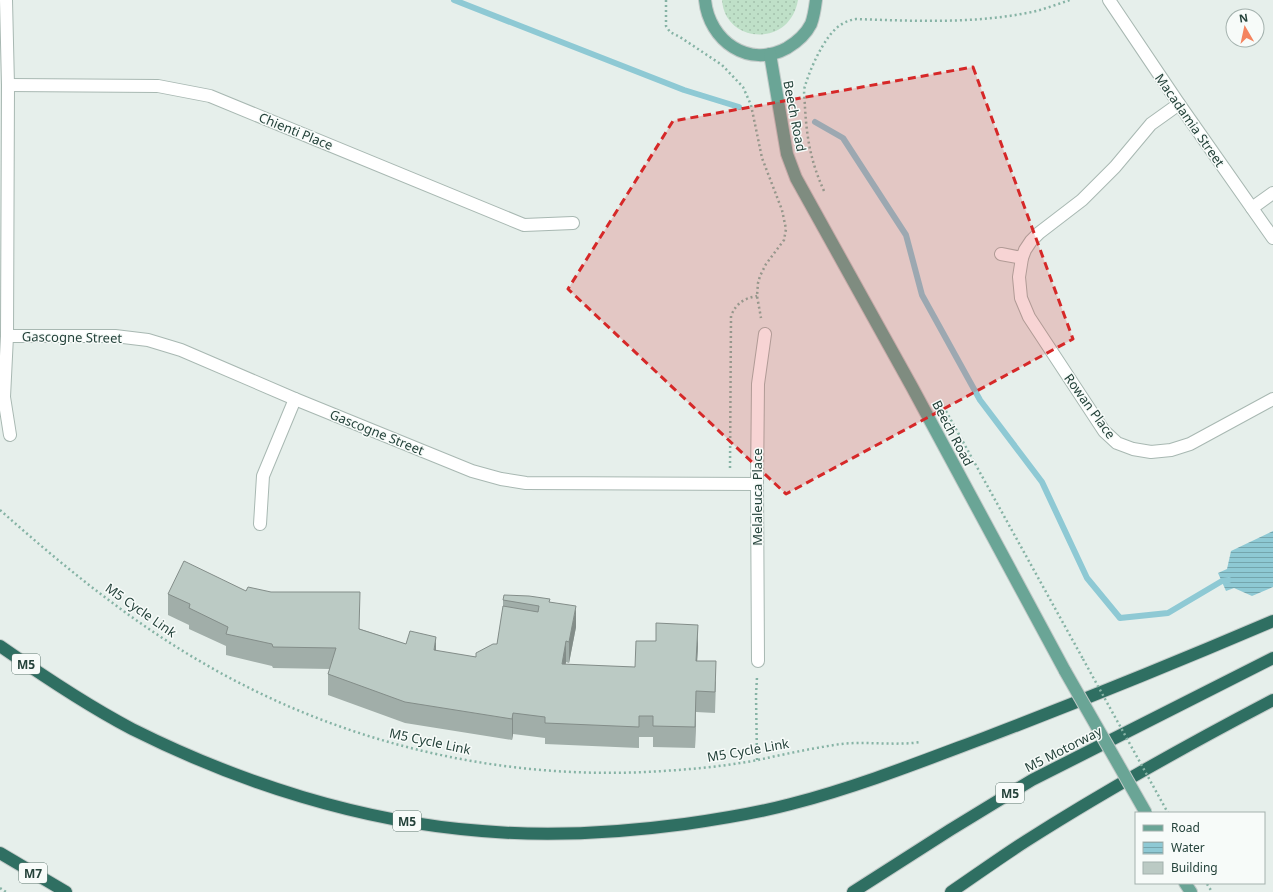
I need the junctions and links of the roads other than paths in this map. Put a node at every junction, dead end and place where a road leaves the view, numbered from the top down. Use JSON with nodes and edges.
{"nodes":[{"id":1,"x":6,"y":0,"type":"edge"},
{"id":2,"x":705,"y":0,"type":"edge"},
{"id":3,"x":817,"y":0,"type":"edge"},
{"id":4,"x":1109,"y":0,"type":"edge"},
{"id":5,"x":770,"y":54,"type":"junction"},
{"id":6,"x":8,"y":84,"type":"junction"},
{"id":7,"x":1179,"y":104,"type":"junction"},
{"id":8,"x":1273,"y":193,"type":"edge"},
{"id":9,"x":1252,"y":208,"type":"junction"},
{"id":10,"x":573,"y":223,"type":"dead end"},
{"id":11,"x":1273,"y":238,"type":"edge"},
{"id":12,"x":1001,"y":254,"type":"dead end"},
{"id":13,"x":1022,"y":258,"type":"junction"},
{"id":14,"x":765,"y":334,"type":"road end"},
{"id":15,"x":7,"y":336,"type":"junction"},
{"id":16,"x":295,"y":399,"type":"junction"},
{"id":17,"x":1273,"y":399,"type":"edge"},
{"id":18,"x":10,"y":435,"type":"dead end"},
{"id":19,"x":757,"y":484,"type":"junction"},
{"id":20,"x":260,"y":524,"type":"dead end"},
{"id":21,"x":1273,"y":621,"type":"edge"},
{"id":22,"x":0,"y":646,"type":"edge"},
{"id":23,"x":1273,"y":658,"type":"edge"},
{"id":24,"x":758,"y":661,"type":"road end"},
{"id":25,"x":1273,"y":700,"type":"edge"},
{"id":26,"x":1145,"y":812,"type":"edge"},
{"id":27,"x":0,"y":853,"type":"edge"},
{"id":28,"x":66,"y":892,"type":"edge"},
{"id":29,"x":853,"y":892,"type":"edge"},
{"id":30,"x":951,"y":892,"type":"edge"}],
"edges":[{"from":1,"to":6,"type":"street"},
{"from":2,"to":5,"type":"main road"},
{"from":3,"to":5,"type":"main road"},
{"from":4,"to":7,"type":"street","name":"Macadamia Street"},
{"from":5,"to":26,"type":"main road","name":"Beech Road","bridge":true},
{"from":6,"to":10,"type":"street","name":"Chienti Place"},
{"from":6,"to":15,"type":"street"},
{"from":7,"to":9,"type":"street","name":"Macadamia Street"},
{"from":7,"to":13,"type":"street","name":"Rowan Place"},
{"from":8,"to":9,"type":"street"},
{"from":9,"to":11,"type":"street","name":"Macadamia Street"},
{"from":12,"to":13,"type":"street"},
{"from":13,"to":17,"type":"street","name":"Rowan Place"},
{"from":14,"to":19,"type":"street","name":"Melaleuca Place"},
{"from":15,"to":16,"type":"street","name":"Gascogne Street"},
{"from":15,"to":18,"type":"street"},
{"from":16,"to":19,"type":"street","name":"Gascogne Street"},
{"from":16,"to":20,"type":"street"},
{"from":19,"to":24,"type":"street","name":"Melaleuca Place"},
{"from":21,"to":22,"type":"highway","number":"M5"},
{"from":23,"to":29,"type":"highway","name":"M5 Motorway","number":"M5"},
{"from":25,"to":30,"type":"highway"},
{"from":27,"to":28,"type":"highway","number":"M7"}]}
